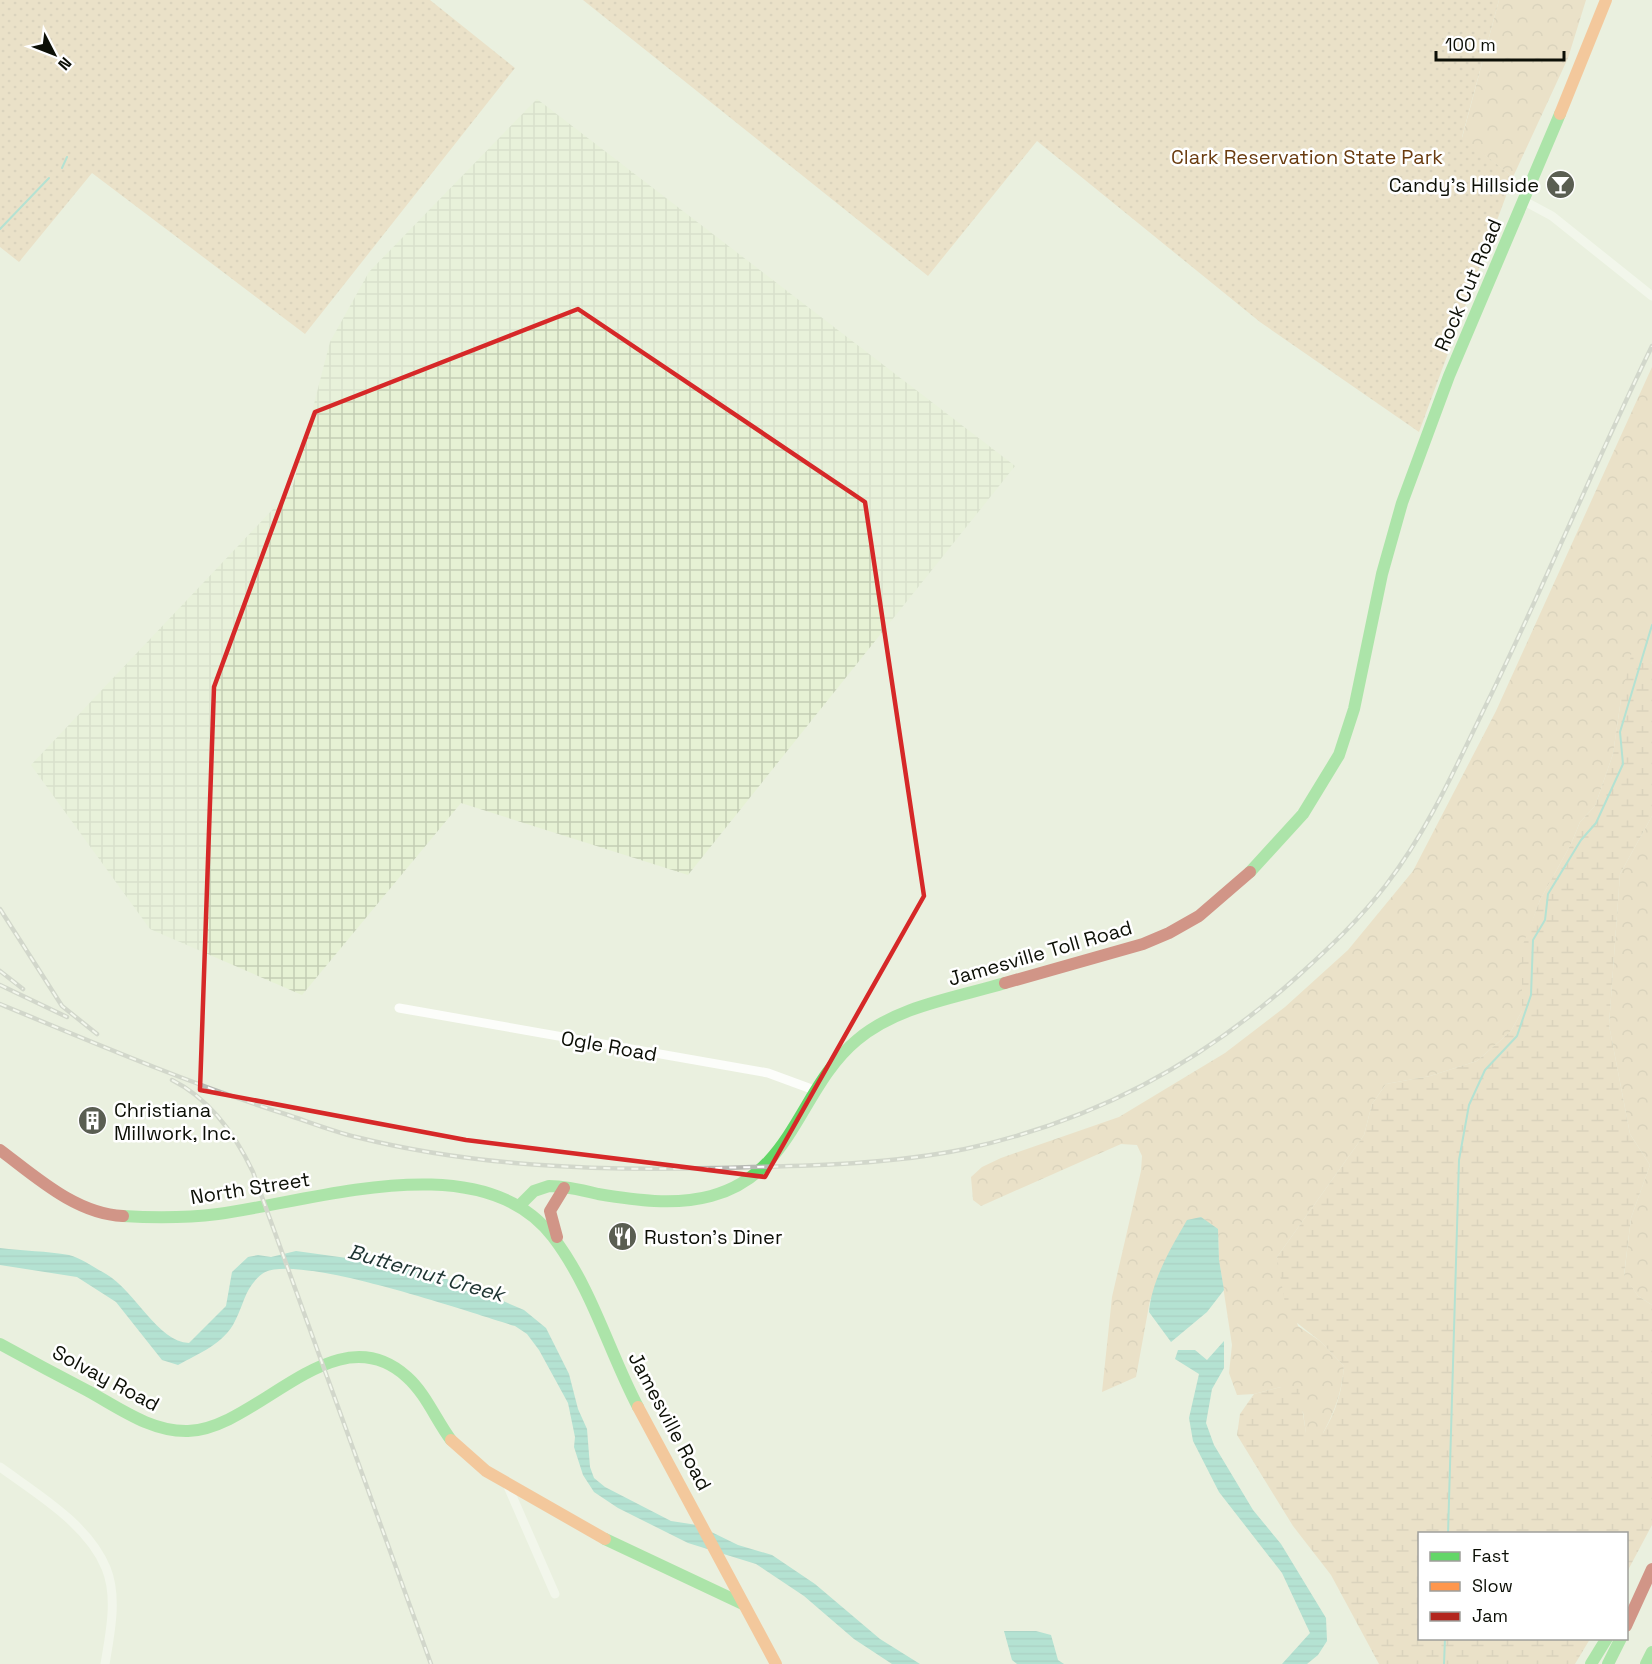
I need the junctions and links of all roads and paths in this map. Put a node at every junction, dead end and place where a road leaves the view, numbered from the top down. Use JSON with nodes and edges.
{"nodes":[{"id":1,"x":1606,"y":0,"type":"edge"},
{"id":2,"x":1524,"y":201,"type":"junction"},
{"id":3,"x":1652,"y":296,"type":"edge"},
{"id":4,"x":1397,"y":519,"type":"joint"},
{"id":5,"x":399,"y":1008,"type":"dead end"},
{"id":6,"x":817,"y":1091,"type":"junction"},
{"id":7,"x":0,"y":1150,"type":"edge"},
{"id":8,"x":564,"y":1188,"type":"junction"},
{"id":9,"x":520,"y":1205,"type":"junction"},
{"id":10,"x":562,"y":1250,"type":"junction"},
{"id":11,"x":0,"y":1344,"type":"edge"},
{"id":12,"x":0,"y":1467,"type":"edge"},
{"id":13,"x":506,"y":1482,"type":"junction"},
{"id":14,"x":1652,"y":1569,"type":"edge"},
{"id":15,"x":555,"y":1594,"type":"dead end"},
{"id":16,"x":1628,"y":1603,"type":"edge"},
{"id":17,"x":743,"y":1604,"type":"junction"},
{"id":18,"x":1628,"y":1622,"type":"edge"},
{"id":19,"x":1606,"y":1640,"type":"edge"},
{"id":20,"x":1620,"y":1640,"type":"edge"},
{"id":21,"x":1652,"y":1652,"type":"edge"},
{"id":22,"x":105,"y":1664,"type":"edge"},
{"id":23,"x":776,"y":1664,"type":"edge"},
{"id":24,"x":1591,"y":1664,"type":"edge"},
{"id":25,"x":1608,"y":1664,"type":"edge"},
{"id":26,"x":1646,"y":1664,"type":"edge"}],
"edges":[{"from":1,"to":2,"type":"main road","name":"Rock Cut Road"},
{"from":2,"to":3,"type":"street"},
{"from":2,"to":4,"type":"main road","name":"Rock Cut Road"},
{"from":4,"to":6,"type":"main road","name":"Jamesville Toll Road"},
{"from":5,"to":6,"type":"street","name":"Ogle Road"},
{"from":6,"to":8,"type":"main road","name":"Jamesville Toll Road"},
{"from":7,"to":9,"type":"main road","name":"North Street"},
{"from":8,"to":9,"type":"main road","name":"Jamesville Toll Road"},
{"from":8,"to":10,"type":"main road"},
{"from":9,"to":10,"type":"main road","name":"Jamesville Road"},
{"from":10,"to":17,"type":"main road","name":"Jamesville Road"},
{"from":11,"to":13,"type":"main road","name":"Solvay Road"},
{"from":12,"to":22,"type":"street"},
{"from":13,"to":15,"type":"street"},
{"from":13,"to":17,"type":"main road","name":"Solvay Road"},
{"from":14,"to":16,"type":"main road"},
{"from":14,"to":18,"type":"main road"},
{"from":17,"to":23,"type":"main road","name":"Jamesville Road"},
{"from":19,"to":24,"type":"main road"},
{"from":20,"to":25,"type":"main road"},
{"from":21,"to":26,"type":"main road"}]}
